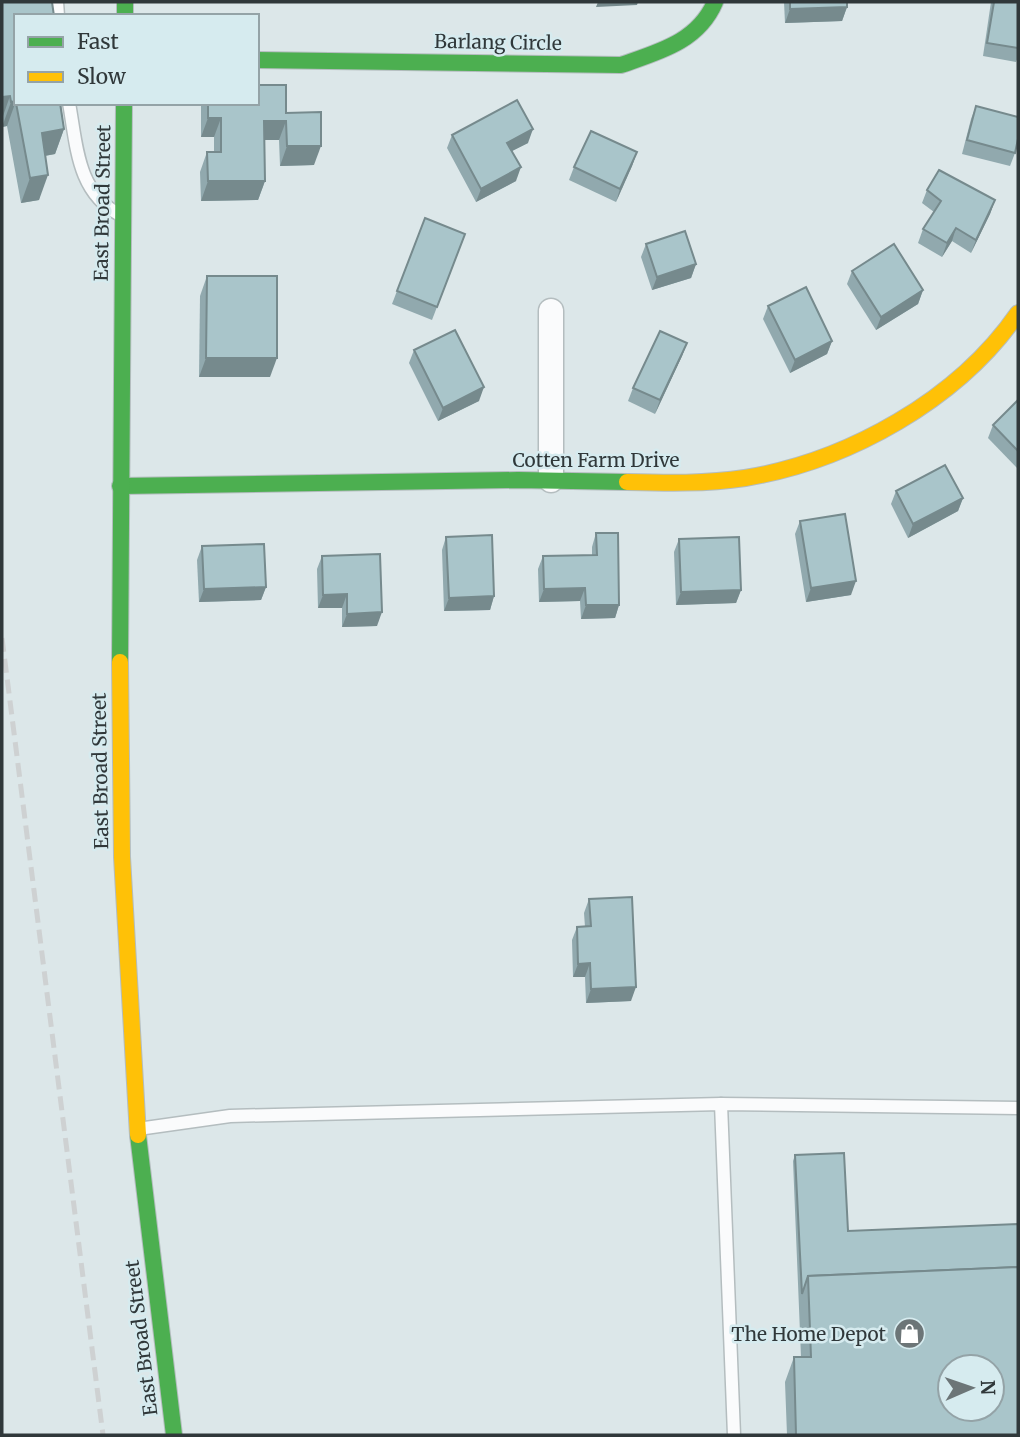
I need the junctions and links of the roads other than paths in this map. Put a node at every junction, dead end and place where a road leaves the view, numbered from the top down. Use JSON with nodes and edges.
{"nodes":[{"id":1,"x":715,"y":2,"type":"edge"},
{"id":2,"x":259,"y":60,"type":"edge"},
{"id":3,"x":69,"y":105,"type":"edge"},
{"id":4,"x":124,"y":105,"type":"edge"},
{"id":5,"x":123,"y":216,"type":"junction"},
{"id":6,"x":551,"y":311,"type":"dead end"},
{"id":7,"x":1017,"y":320,"type":"edge"},
{"id":8,"x":551,"y":480,"type":"junction"},
{"id":9,"x":120,"y":486,"type":"junction"},
{"id":10,"x":721,"y":1104,"type":"junction"},
{"id":11,"x":1018,"y":1108,"type":"edge"},
{"id":12,"x":137,"y":1129,"type":"junction"},
{"id":13,"x":174,"y":1435,"type":"edge"},
{"id":14,"x":734,"y":1435,"type":"edge"}],
"edges":[{"from":1,"to":2,"type":"street","name":"Barlang Circle"},
{"from":3,"to":5,"type":"lane"},
{"from":4,"to":5,"type":"street","name":"East Broad Street"},
{"from":5,"to":9,"type":"street","name":"East Broad Street"},
{"from":6,"to":8,"type":"street"},
{"from":7,"to":8,"type":"street","name":"Cotten Farm Drive"},
{"from":8,"to":9,"type":"street","name":"Cotten Farm Drive"},
{"from":9,"to":12,"type":"street","name":"East Broad Street"},
{"from":10,"to":11,"type":"lane"},
{"from":10,"to":12,"type":"lane"},
{"from":10,"to":14,"type":"lane"},
{"from":12,"to":13,"type":"street","name":"East Broad Street"}]}
